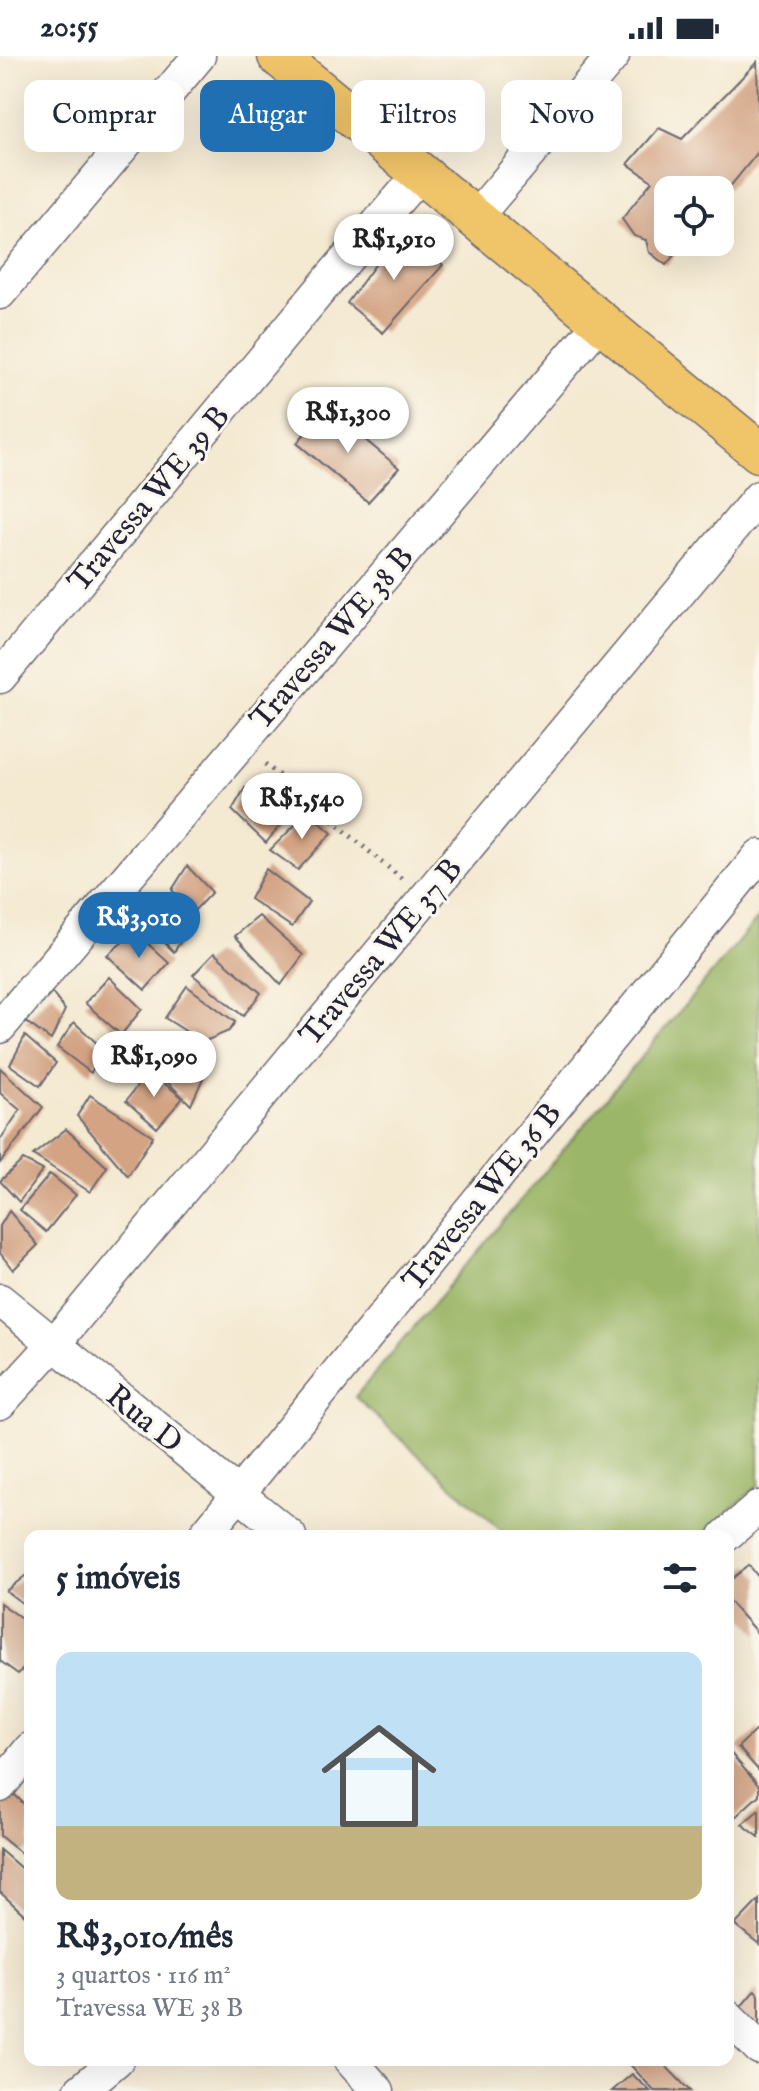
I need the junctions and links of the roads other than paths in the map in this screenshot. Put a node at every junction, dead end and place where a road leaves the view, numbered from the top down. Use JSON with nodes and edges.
{"nodes":[{"id":1,"x":199,"y":56,"type":"edge"},
{"id":2,"x":278,"y":56,"type":"edge"},
{"id":3,"x":613,"y":56,"type":"edge"},
{"id":4,"x":421,"y":173,"type":"junction"},
{"id":5,"x":475,"y":218,"type":"junction"},
{"id":6,"x":0,"y":293,"type":"edge"},
{"id":7,"x":601,"y":321,"type":"junction"},
{"id":8,"x":759,"y":451,"type":"edge"},
{"id":9,"x":759,"y":497,"type":"edge"},
{"id":10,"x":0,"y":677,"type":"edge"},
{"id":11,"x":759,"y":856,"type":"edge"},
{"id":12,"x":0,"y":1027,"type":"edge"},
{"id":13,"x":0,"y":1300,"type":"edge"},
{"id":14,"x":54,"y":1344,"type":"junction"},
{"id":15,"x":0,"y":1403,"type":"edge"},
{"id":16,"x":239,"y":1493,"type":"junction"},
{"id":17,"x":759,"y":1507,"type":"edge"},
{"id":18,"x":209,"y":1530,"type":"edge"},
{"id":19,"x":283,"y":1530,"type":"edge"},
{"id":20,"x":732,"y":1530,"type":"edge"},
{"id":21,"x":24,"y":1756,"type":"edge"},
{"id":22,"x":0,"y":1786,"type":"edge"},
{"id":23,"x":734,"y":2023,"type":"edge"},
{"id":24,"x":759,"y":2048,"type":"edge"},
{"id":25,"x":110,"y":2066,"type":"edge"},
{"id":26,"x":355,"y":2066,"type":"edge"},
{"id":27,"x":80,"y":2091,"type":"edge"},
{"id":28,"x":378,"y":2091,"type":"edge"}],
"edges":[{"from":1,"to":6,"type":"street"},
{"from":2,"to":4,"type":"main road"},
{"from":3,"to":5,"type":"street"},
{"from":4,"to":5,"type":"main road"},
{"from":4,"to":10,"type":"street","name":"Travessa WE 39 B"},
{"from":5,"to":7,"type":"main road"},
{"from":7,"to":8,"type":"main road"},
{"from":7,"to":12,"type":"street","name":"Travessa WE 38 B"},
{"from":9,"to":14,"type":"street","name":"Travessa WE 37 B"},
{"from":11,"to":16,"type":"street","name":"Travessa WE 36 B"},
{"from":13,"to":14,"type":"street","name":"Rua D"},
{"from":14,"to":15,"type":"street","name":"Travessa WE 37 B"},
{"from":14,"to":16,"type":"street","name":"Rua D"},
{"from":16,"to":18,"type":"street","name":"Travessa WE 36 B"},
{"from":16,"to":19,"type":"street","name":"Rua D"},
{"from":17,"to":20,"type":"street"},
{"from":21,"to":22,"type":"street"},
{"from":23,"to":24,"type":"street"},
{"from":25,"to":27,"type":"street"},
{"from":26,"to":28,"type":"street"}]}
